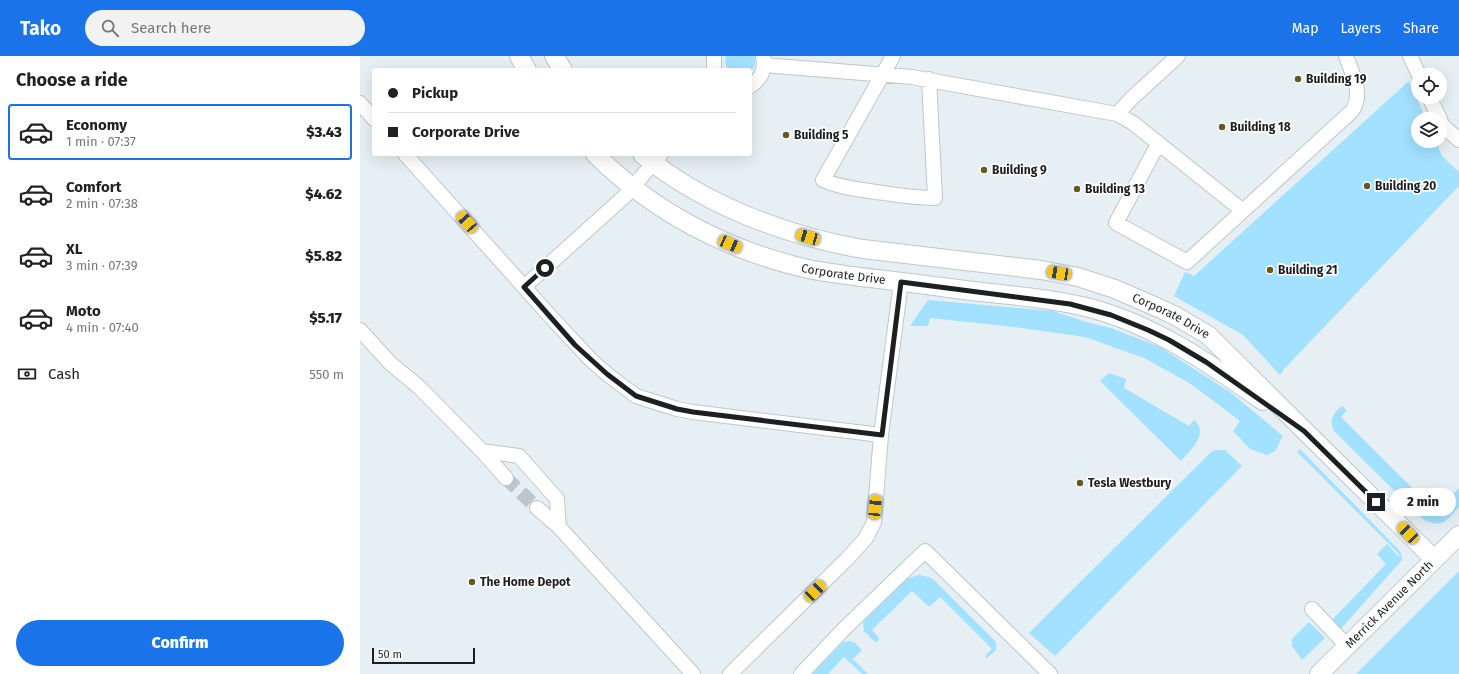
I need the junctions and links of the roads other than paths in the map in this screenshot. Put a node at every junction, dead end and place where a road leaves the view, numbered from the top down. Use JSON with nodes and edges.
{"nodes":[{"id":1,"x":519,"y":56,"type":"edge"},
{"id":2,"x":554,"y":56,"type":"edge"},
{"id":3,"x":714,"y":56,"type":"edge"},
{"id":4,"x":893,"y":56,"type":"edge"},
{"id":5,"x":1178,"y":56,"type":"edge"},
{"id":6,"x":1346,"y":56,"type":"edge"},
{"id":7,"x":1410,"y":56,"type":"edge"},
{"id":8,"x":764,"y":61,"type":"edge"},
{"id":9,"x":526,"y":68,"type":"edge"},
{"id":10,"x":562,"y":68,"type":"edge"},
{"id":11,"x":714,"y":68,"type":"edge"},
{"id":12,"x":1416,"y":68,"type":"edge"},
{"id":13,"x":882,"y":74,"type":"junction"},
{"id":14,"x":929,"y":79,"type":"junction"},
{"id":15,"x":752,"y":84,"type":"edge"},
{"id":16,"x":360,"y":104,"type":"edge"},
{"id":17,"x":1117,"y":114,"type":"junction"},
{"id":18,"x":372,"y":117,"type":"edge"},
{"id":19,"x":1447,"y":130,"type":"edge"},
{"id":20,"x":1459,"y":140,"type":"edge"},
{"id":21,"x":1158,"y":144,"type":"junction"},
{"id":22,"x":407,"y":156,"type":"edge"},
{"id":23,"x":597,"y":156,"type":"edge"},
{"id":24,"x":652,"y":157,"type":"edge"},
{"id":25,"x":632,"y":187,"type":"junction"},
{"id":26,"x":1243,"y":211,"type":"junction"},
{"id":27,"x":885,"y":252,"type":"junction"},
{"id":28,"x":901,"y":282,"type":"junction"},
{"id":29,"x":524,"y":287,"type":"junction"},
{"id":30,"x":360,"y":330,"type":"edge"},
{"id":31,"x":1304,"y":431,"type":"junction"},
{"id":32,"x":882,"y":435,"type":"junction"},
{"id":33,"x":482,"y":451,"type":"junction"},
{"id":34,"x":506,"y":478,"type":"tunnel mouth"},
{"id":35,"x":537,"y":508,"type":"tunnel mouth"},
{"id":36,"x":559,"y":527,"type":"junction"},
{"id":37,"x":1459,"y":535,"type":"edge"},
{"id":38,"x":1434,"y":559,"type":"junction"},
{"id":39,"x":1312,"y":609,"type":"dead end"},
{"id":40,"x":1347,"y":646,"type":"junction"},
{"id":41,"x":693,"y":674,"type":"edge"},
{"id":42,"x":730,"y":674,"type":"edge"},
{"id":43,"x":801,"y":674,"type":"edge"},
{"id":44,"x":1050,"y":674,"type":"edge"},
{"id":45,"x":1319,"y":674,"type":"edge"}],
"edges":[{"from":1,"to":9,"type":"main road"},
{"from":2,"to":10,"type":"main road"},
{"from":3,"to":11,"type":"street"},
{"from":4,"to":13,"type":"street"},
{"from":5,"to":17,"type":"street"},
{"from":6,"to":26,"type":"street"},
{"from":7,"to":12,"type":"street"},
{"from":8,"to":13,"type":"street"},
{"from":8,"to":15,"type":"street"},
{"from":13,"to":14,"type":"street"},
{"from":13,"to":14,"type":"street"},
{"from":14,"to":17,"type":"street"},
{"from":16,"to":18,"type":"street"},
{"from":17,"to":21,"type":"street"},
{"from":19,"to":20,"type":"street"},
{"from":21,"to":26,"type":"street"},
{"from":21,"to":26,"type":"street"},
{"from":22,"to":29,"type":"street"},
{"from":23,"to":25,"type":"main road","name":"Corporate Drive"},
{"from":24,"to":25,"type":"street"},
{"from":24,"to":27,"type":"main road","name":"Corporate Drive"},
{"from":25,"to":28,"type":"main road","name":"Corporate Drive"},
{"from":25,"to":29,"type":"street"},
{"from":27,"to":28,"type":"main road"},
{"from":27,"to":31,"type":"main road","name":"Corporate Drive"},
{"from":28,"to":31,"type":"main road","name":"Corporate Drive"},
{"from":28,"to":32,"type":"street"},
{"from":29,"to":32,"type":"street"},
{"from":30,"to":33,"type":"street"},
{"from":31,"to":38,"type":"main road","name":"Corporate Drive"},
{"from":32,"to":42,"type":"street"},
{"from":33,"to":34,"type":"street"},
{"from":33,"to":36,"type":"street"},
{"from":35,"to":36,"type":"street"},
{"from":36,"to":41,"type":"street"},
{"from":37,"to":38,"type":"main road","name":"Merrick Avenue North"},
{"from":38,"to":40,"type":"main road","name":"Merrick Avenue North"},
{"from":39,"to":40,"type":"street"},
{"from":40,"to":45,"type":"main road","name":"Merrick Avenue North"},
{"from":43,"to":44,"type":"street"}]}
